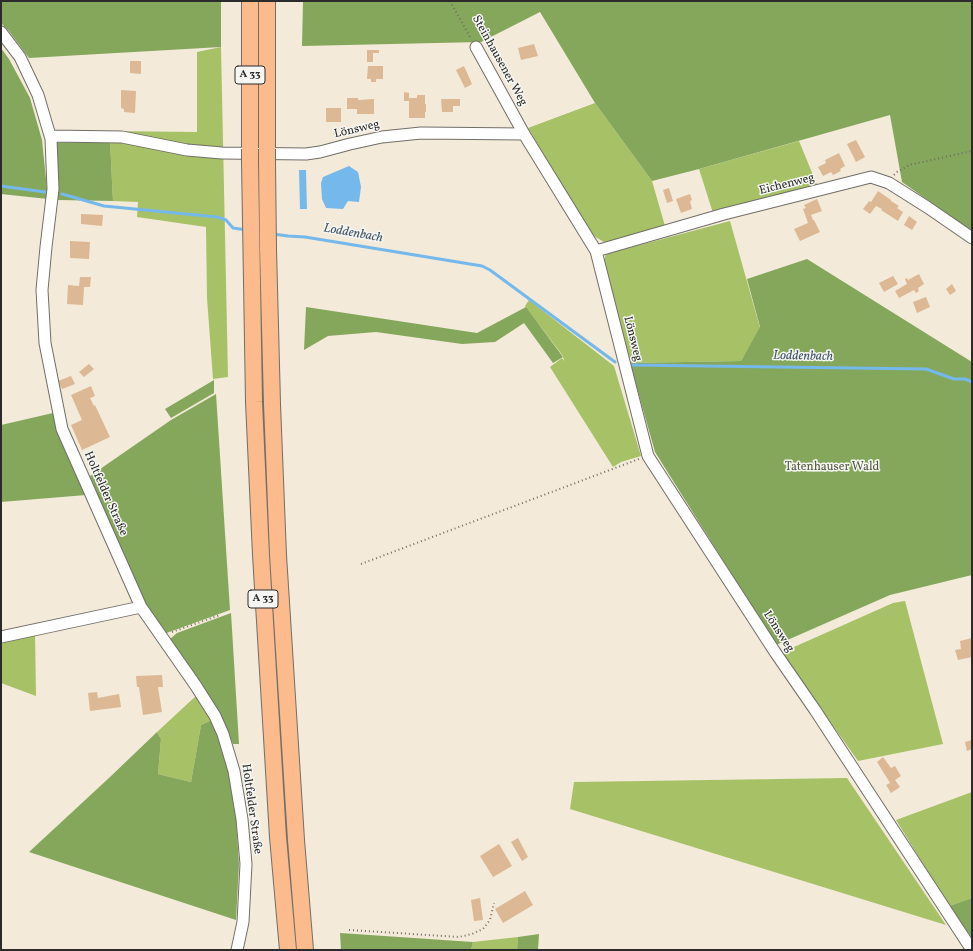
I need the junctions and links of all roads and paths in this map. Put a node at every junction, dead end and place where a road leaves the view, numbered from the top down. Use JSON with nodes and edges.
{"nodes":[{"id":1,"x":250,"y":1,"type":"edge"},
{"id":2,"x":268,"y":1,"type":"edge"},
{"id":3,"x":450,"y":1,"type":"edge"},
{"id":4,"x":1,"y":32,"type":"edge"},
{"id":5,"x":476,"y":47,"type":"joint"},
{"id":6,"x":524,"y":134,"type":"junction"},
{"id":7,"x":50,"y":136,"type":"junction"},
{"id":8,"x":972,"y":151,"type":"edge"},
{"id":9,"x":889,"y":183,"type":"junction"},
{"id":10,"x":972,"y":238,"type":"edge"},
{"id":11,"x":596,"y":251,"type":"junction"},
{"id":12,"x":648,"y":456,"type":"junction"},
{"id":13,"x":361,"y":564,"type":"dead end"},
{"id":14,"x":141,"y":606,"type":"junction"},
{"id":15,"x":220,"y":615,"type":"dead end"},
{"id":16,"x":162,"y":636,"type":"junction"},
{"id":17,"x":1,"y":637,"type":"edge"},
{"id":18,"x":494,"y":903,"type":"dead end"},
{"id":19,"x":349,"y":930,"type":"dead end"},
{"id":20,"x":237,"y":950,"type":"edge"},
{"id":21,"x":288,"y":950,"type":"edge"},
{"id":22,"x":305,"y":950,"type":"edge"},
{"id":23,"x":972,"y":950,"type":"edge"}],
"edges":[{"from":1,"to":21,"type":"highway","number":"A 33"},
{"from":2,"to":22,"type":"highway","number":"A 33"},
{"from":3,"to":5,"type":"path","name":"Steinhausener Weg"},
{"from":4,"to":7,"type":"street","name":"Holtfelder Straße"},
{"from":5,"to":6,"type":"street","name":"Steinhausener Weg"},
{"from":6,"to":7,"type":"street","name":"Lönsweg"},
{"from":6,"to":11,"type":"street","name":"Lönsweg"},
{"from":7,"to":14,"type":"street","name":"Holtfelder Straße"},
{"from":8,"to":9,"type":"path"},
{"from":9,"to":10,"type":"street","name":"Eichenweg"},
{"from":9,"to":11,"type":"street","name":"Eichenweg"},
{"from":11,"to":12,"type":"street","name":"Lönsweg"},
{"from":12,"to":13,"type":"path"},
{"from":12,"to":23,"type":"street","name":"Lönsweg"},
{"from":14,"to":16,"type":"street","name":"Holtfelder Straße"},
{"from":14,"to":17,"type":"street"},
{"from":15,"to":16,"type":"path"},
{"from":16,"to":20,"type":"street","name":"Holtfelder Straße"},
{"from":18,"to":19,"type":"path"}]}
